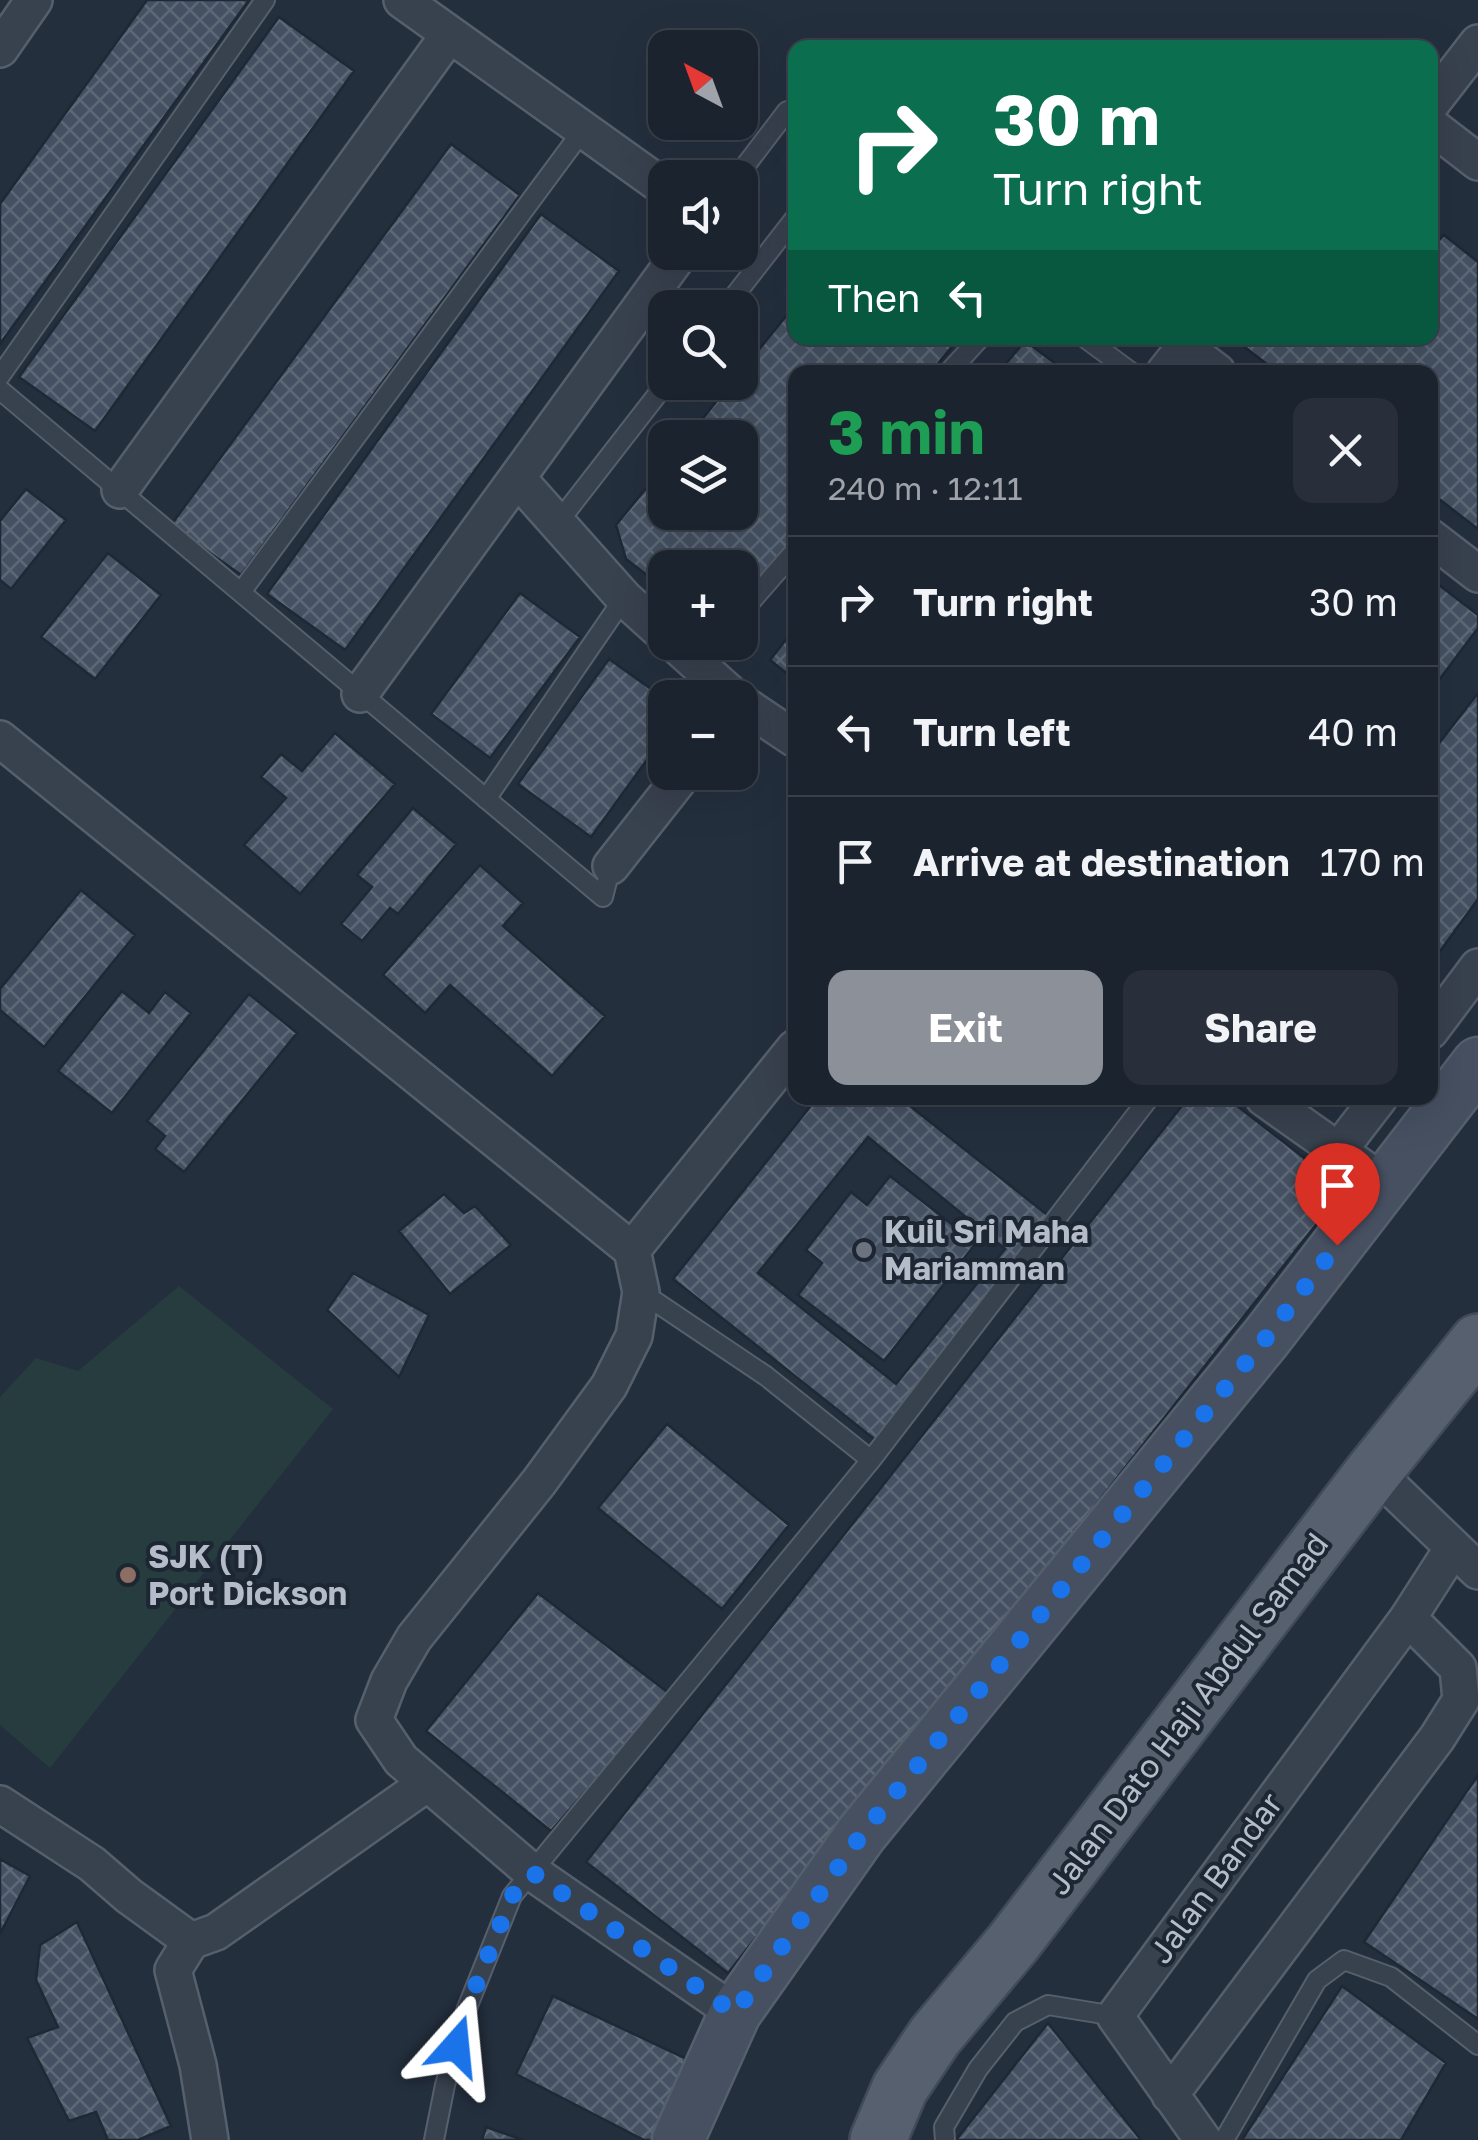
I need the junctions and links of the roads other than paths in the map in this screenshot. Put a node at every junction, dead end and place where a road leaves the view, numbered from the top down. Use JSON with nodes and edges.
{"nodes":[{"id":1,"x":34,"y":0,"type":"edge"},
{"id":2,"x":264,"y":0,"type":"edge"},
{"id":3,"x":402,"y":0,"type":"edge"},
{"id":4,"x":449,"y":36,"type":"junction"},
{"id":5,"x":1478,"y":43,"type":"edge"},
{"id":6,"x":0,"y":49,"type":"edge"},
{"id":7,"x":1438,"y":95,"type":"edge"},
{"id":8,"x":788,"y":111,"type":"edge"},
{"id":9,"x":583,"y":130,"type":"junction"},
{"id":10,"x":1438,"y":131,"type":"edge"},
{"id":11,"x":750,"y":160,"type":"edge"},
{"id":12,"x":1478,"y":162,"type":"edge"},
{"id":13,"x":648,"y":176,"type":"edge"},
{"id":14,"x":788,"y":227,"type":"edge"},
{"id":15,"x":668,"y":270,"type":"edge"},
{"id":16,"x":739,"y":290,"type":"edge"},
{"id":17,"x":974,"y":345,"type":"edge"},
{"id":18,"x":1093,"y":345,"type":"edge"},
{"id":19,"x":1181,"y":352,"type":"edge"},
{"id":20,"x":955,"y":365,"type":"edge"},
{"id":21,"x":1121,"y":365,"type":"edge"},
{"id":22,"x":1204,"y":365,"type":"edge"},
{"id":23,"x":0,"y":376,"type":"edge"},
{"id":24,"x":0,"y":390,"type":"edge"},
{"id":25,"x":653,"y":400,"type":"edge"},
{"id":26,"x":518,"y":479,"type":"junction"},
{"id":27,"x":120,"y":490,"type":"junction"},
{"id":28,"x":556,"y":525,"type":"junction"},
{"id":29,"x":1438,"y":543,"type":"edge"},
{"id":30,"x":788,"y":558,"type":"edge"},
{"id":31,"x":1478,"y":574,"type":"edge"},
{"id":32,"x":241,"y":592,"type":"junction"},
{"id":33,"x":758,"y":593,"type":"edge"},
{"id":34,"x":624,"y":598,"type":"junction"},
{"id":35,"x":648,"y":620,"type":"edge"},
{"id":36,"x":704,"y":660,"type":"edge"},
{"id":37,"x":721,"y":680,"type":"edge"},
{"id":38,"x":360,"y":694,"type":"junction"},
{"id":39,"x":758,"y":714,"type":"edge"},
{"id":40,"x":788,"y":734,"type":"edge"},
{"id":41,"x":0,"y":739,"type":"edge"},
{"id":42,"x":671,"y":790,"type":"edge"},
{"id":43,"x":486,"y":799,"type":"junction"},
{"id":44,"x":612,"y":866,"type":"joint"},
{"id":45,"x":1478,"y":968,"type":"edge"},
{"id":46,"x":1438,"y":1020,"type":"edge"},
{"id":47,"x":788,"y":1057,"type":"edge"},
{"id":48,"x":1478,"y":1063,"type":"edge"},
{"id":49,"x":1143,"y":1105,"type":"edge"},
{"id":50,"x":1274,"y":1105,"type":"edge"},
{"id":51,"x":1374,"y":1105,"type":"edge"},
{"id":52,"x":1339,"y":1150,"type":"junction"},
{"id":53,"x":1384,"y":1183,"type":"junction"},
{"id":54,"x":632,"y":1250,"type":"junction"},
{"id":55,"x":641,"y":1292,"type":"junction"},
{"id":56,"x":1478,"y":1342,"type":"edge"},
{"id":57,"x":871,"y":1460,"type":"junction"},
{"id":58,"x":1374,"y":1472,"type":"junction"},
{"id":59,"x":1466,"y":1560,"type":"edge"},
{"id":60,"x":1408,"y":1618,"type":"junction"},
{"id":61,"x":426,"y":1784,"type":"junction"},
{"id":62,"x":0,"y":1804,"type":"edge"},
{"id":63,"x":533,"y":1873,"type":"junction"},
{"id":64,"x":192,"y":1940,"type":"junction"},
{"id":65,"x":735,"y":2013,"type":"junction"},
{"id":66,"x":1115,"y":2016,"type":"junction"},
{"id":67,"x":1478,"y":2045,"type":"edge"},
{"id":68,"x":1170,"y":2094,"type":"junction"},
{"id":69,"x":901,"y":2114,"type":"edge"},
{"id":70,"x":210,"y":2140,"type":"edge"},
{"id":71,"x":434,"y":2140,"type":"edge"},
{"id":72,"x":678,"y":2140,"type":"edge"},
{"id":73,"x":878,"y":2140,"type":"edge"},
{"id":74,"x":945,"y":2140,"type":"edge"},
{"id":75,"x":1203,"y":2140,"type":"edge"},
{"id":76,"x":1224,"y":2140,"type":"edge"}],
"edges":[{"from":1,"to":6,"type":"street"},
{"from":2,"to":23,"type":"lane"},
{"from":3,"to":4,"type":"street"},
{"from":4,"to":9,"type":"street"},
{"from":4,"to":27,"type":"street"},
{"from":5,"to":7,"type":"street"},
{"from":8,"to":11,"type":"lane"},
{"from":9,"to":13,"type":"street"},
{"from":9,"to":32,"type":"lane"},
{"from":10,"to":12,"type":"street"},
{"from":14,"to":16,"type":"lane"},
{"from":15,"to":26,"type":"street"},
{"from":17,"to":20,"type":"lane"},
{"from":18,"to":21,"type":"lane"},
{"from":19,"to":22,"type":"street"},
{"from":24,"to":27,"type":"lane"},
{"from":25,"to":28,"type":"lane"},
{"from":26,"to":28,"type":"street"},
{"from":26,"to":38,"type":"street"},
{"from":27,"to":32,"type":"lane"},
{"from":28,"to":34,"type":"street"},
{"from":29,"to":31,"type":"street"},
{"from":30,"to":33,"type":"lane"},
{"from":32,"to":38,"type":"lane"},
{"from":34,"to":35,"type":"street"},
{"from":34,"to":43,"type":"lane"},
{"from":36,"to":37,"type":"street"},
{"from":38,"to":43,"type":"lane"},
{"from":39,"to":40,"type":"street"},
{"from":41,"to":54,"type":"street"},
{"from":42,"to":44,"type":"street"},
{"from":43,"to":44,"type":"lane"},
{"from":45,"to":46,"type":"street"},
{"from":47,"to":54,"type":"street"},
{"from":48,"to":53,"type":"street"},
{"from":49,"to":57,"type":"lane"},
{"from":50,"to":52,"type":"street"},
{"from":51,"to":52,"type":"street"},
{"from":52,"to":53,"type":"street"},
{"from":53,"to":65,"type":"street"},
{"from":54,"to":55,"type":"street"},
{"from":55,"to":57,"type":"lane"},
{"from":55,"to":61,"type":"street"},
{"from":56,"to":58,"type":"main road","name":"Jalan Dato Haji Abdul Samad"},
{"from":57,"to":63,"type":"lane"},
{"from":58,"to":59,"type":"street"},
{"from":58,"to":69,"type":"main road","name":"Jalan Dato Haji Abdul Samad"},
{"from":59,"to":60,"type":"street","name":"Jalan Bandar"},
{"from":60,"to":66,"type":"street","name":"Jalan Bandar"},
{"from":60,"to":68,"type":"street"},
{"from":61,"to":63,"type":"street"},
{"from":61,"to":64,"type":"street"},
{"from":62,"to":64,"type":"street"},
{"from":63,"to":65,"type":"street"},
{"from":63,"to":71,"type":"lane"},
{"from":64,"to":70,"type":"street"},
{"from":65,"to":72,"type":"street"},
{"from":66,"to":68,"type":"street"},
{"from":66,"to":74,"type":"lane"},
{"from":67,"to":76,"type":"lane"},
{"from":68,"to":75,"type":"street"},
{"from":69,"to":73,"type":"main road","name":"Jalan Dato Haji Abdul Samad"}]}
